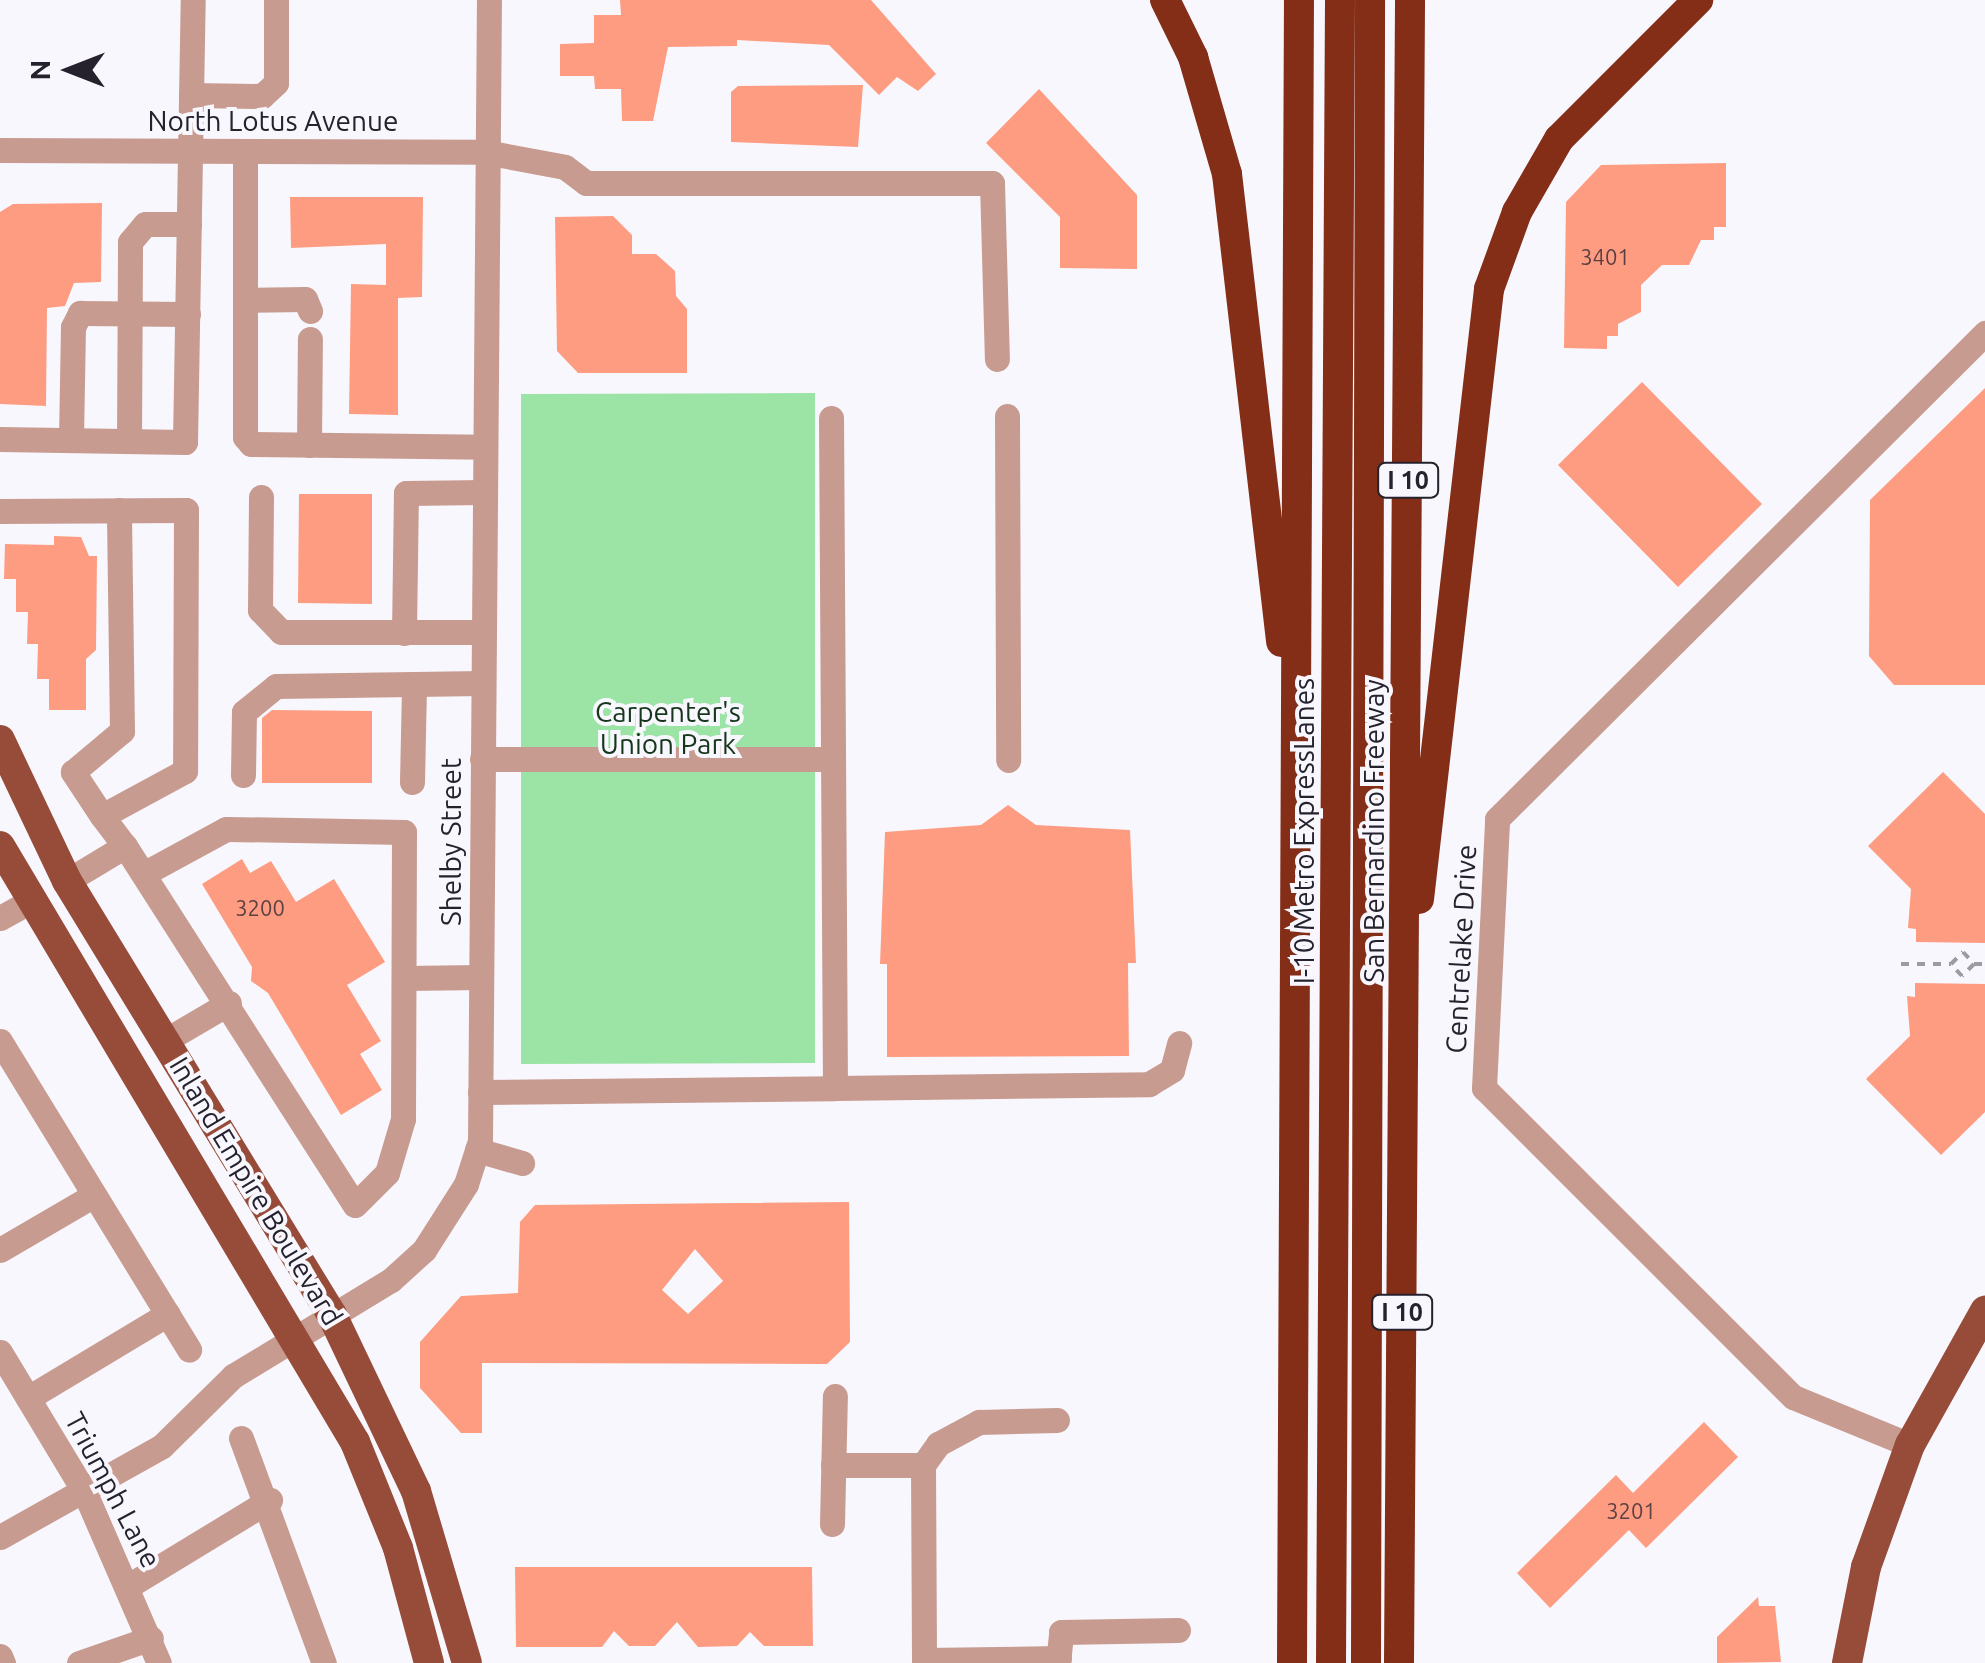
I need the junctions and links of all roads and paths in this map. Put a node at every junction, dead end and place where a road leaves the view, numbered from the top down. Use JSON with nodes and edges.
{"nodes":[{"id":1,"x":193,"y":0,"type":"edge"},
{"id":2,"x":276,"y":0,"type":"edge"},
{"id":3,"x":489,"y":0,"type":"edge"},
{"id":4,"x":1165,"y":0,"type":"edge"},
{"id":5,"x":1299,"y":0,"type":"edge"},
{"id":6,"x":1340,"y":0,"type":"edge"},
{"id":7,"x":1370,"y":0,"type":"edge"},
{"id":8,"x":1410,"y":0,"type":"edge"},
{"id":9,"x":1698,"y":0,"type":"edge"},
{"id":10,"x":191,"y":95,"type":"junction"},
{"id":11,"x":0,"y":150,"type":"edge"},
{"id":12,"x":190,"y":151,"type":"junction"},
{"id":13,"x":245,"y":151,"type":"junction"},
{"id":14,"x":485,"y":152,"type":"junction"},
{"id":15,"x":189,"y":224,"type":"junction"},
{"id":16,"x":245,"y":300,"type":"junction"},
{"id":17,"x":310,"y":310,"type":"dead end"},
{"id":18,"x":129,"y":312,"type":"junction"},
{"id":19,"x":188,"y":314,"type":"junction"},
{"id":20,"x":1985,"y":333,"type":"edge"},
{"id":21,"x":310,"y":339,"type":"dead end"},
{"id":22,"x":998,"y":359,"type":"dead end"},
{"id":23,"x":1008,"y":416,"type":"dead end"},
{"id":24,"x":831,"y":418,"type":"dead end"},
{"id":25,"x":0,"y":439,"type":"edge"},
{"id":26,"x":70,"y":440,"type":"junction"},
{"id":27,"x":129,"y":441,"type":"junction"},
{"id":28,"x":309,"y":445,"type":"junction"},
{"id":29,"x":484,"y":447,"type":"junction"},
{"id":30,"x":484,"y":492,"type":"junction"},
{"id":31,"x":261,"y":497,"type":"dead end"},
{"id":32,"x":119,"y":510,"type":"junction"},
{"id":33,"x":0,"y":511,"type":"edge"},
{"id":34,"x":483,"y":632,"type":"junction"},
{"id":35,"x":404,"y":633,"type":"junction"},
{"id":36,"x":482,"y":683,"type":"junction"},
{"id":37,"x":414,"y":686,"type":"junction"},
{"id":38,"x":0,"y":740,"type":"edge"},
{"id":39,"x":482,"y":759,"type":"junction"},
{"id":40,"x":833,"y":759,"type":"junction"},
{"id":41,"x":1008,"y":760,"type":"dead end"},
{"id":42,"x":1296,"y":760,"type":"junction"},
{"id":43,"x":243,"y":775,"type":"dead end"},
{"id":44,"x":412,"y":782,"type":"dead end"},
{"id":45,"x":102,"y":816,"type":"junction"},
{"id":46,"x":0,"y":846,"type":"edge"},
{"id":47,"x":126,"y":846,"type":"junction"},
{"id":48,"x":147,"y":872,"type":"junction"},
{"id":49,"x":67,"y":881,"type":"junction"},
{"id":50,"x":29,"y":902,"type":"junction"},
{"id":51,"x":0,"y":918,"type":"edge"},
{"id":52,"x":1406,"y":961,"type":"junction"},
{"id":53,"x":1901,"y":964,"type":"dead end"},
{"id":54,"x":1950,"y":964,"type":"junction"},
{"id":55,"x":1974,"y":964,"type":"junction"},
{"id":56,"x":1985,"y":964,"type":"edge"},
{"id":57,"x":481,"y":977,"type":"junction"},
{"id":58,"x":404,"y":978,"type":"junction"},
{"id":59,"x":229,"y":1003,"type":"junction"},
{"id":60,"x":166,"y":1040,"type":"junction"},
{"id":61,"x":0,"y":1043,"type":"edge"},
{"id":62,"x":1179,"y":1043,"type":"dead end"},
{"id":63,"x":835,"y":1088,"type":"junction"},
{"id":64,"x":480,"y":1092,"type":"junction"},
{"id":65,"x":477,"y":1150,"type":"junction"},
{"id":66,"x":522,"y":1163,"type":"dead end"},
{"id":67,"x":94,"y":1195,"type":"junction"},
{"id":68,"x":0,"y":1250,"type":"edge"},
{"id":69,"x":1985,"y":1311,"type":"edge"},
{"id":70,"x":168,"y":1314,"type":"junction"},
{"id":71,"x":332,"y":1315,"type":"junction"},
{"id":72,"x":297,"y":1337,"type":"junction"},
{"id":73,"x":189,"y":1350,"type":"dead end"},
{"id":74,"x":3,"y":1362,"type":"edge"},
{"id":75,"x":834,"y":1396,"type":"dead end"},
{"id":76,"x":28,"y":1398,"type":"junction"},
{"id":77,"x":1057,"y":1420,"type":"dead end"},
{"id":78,"x":241,"y":1438,"type":"dead end"},
{"id":79,"x":1910,"y":1445,"type":"junction"},
{"id":80,"x":833,"y":1465,"type":"junction"},
{"id":81,"x":923,"y":1466,"type":"junction"},
{"id":82,"x":86,"y":1492,"type":"junction"},
{"id":83,"x":270,"y":1500,"type":"junction"},
{"id":84,"x":832,"y":1524,"type":"dead end"},
{"id":85,"x":0,"y":1537,"type":"edge"},
{"id":86,"x":130,"y":1586,"type":"junction"},
{"id":87,"x":1178,"y":1630,"type":"dead end"},
{"id":88,"x":155,"y":1650,"type":"edge"},
{"id":89,"x":1058,"y":1660,"type":"edge"},
{"id":90,"x":924,"y":1662,"type":"edge"},
{"id":91,"x":80,"y":1663,"type":"edge"},
{"id":92,"x":324,"y":1663,"type":"edge"},
{"id":93,"x":429,"y":1663,"type":"edge"},
{"id":94,"x":467,"y":1663,"type":"edge"},
{"id":95,"x":1292,"y":1663,"type":"edge"},
{"id":96,"x":1331,"y":1663,"type":"edge"},
{"id":97,"x":1366,"y":1663,"type":"edge"},
{"id":98,"x":1400,"y":1663,"type":"edge"},
{"id":99,"x":1848,"y":1663,"type":"edge"}],
"edges":[{"from":1,"to":10,"type":"street"},
{"from":2,"to":10,"type":"street"},
{"from":3,"to":14,"type":"street","name":"Shelby Street"},
{"from":4,"to":42,"type":"highway"},
{"from":5,"to":42,"type":"highway"},
{"from":6,"to":96,"type":"highway","name":"I-10 Metro ExpressLanes"},
{"from":7,"to":97,"type":"highway"},
{"from":8,"to":52,"type":"highway","name":"San Bernardino Freeway","number":"I 10"},
{"from":9,"to":52,"type":"highway"},
{"from":10,"to":12,"type":"street"},
{"from":11,"to":12,"type":"street","name":"North Lotus Avenue"},
{"from":12,"to":13,"type":"street","name":"North Lotus Avenue"},
{"from":12,"to":15,"type":"street"},
{"from":13,"to":14,"type":"street","name":"North Lotus Avenue"},
{"from":13,"to":16,"type":"street"},
{"from":14,"to":22,"type":"street","name":"North Lotus Avenue"},
{"from":14,"to":29,"type":"street","name":"Shelby Street"},
{"from":15,"to":18,"type":"street"},
{"from":15,"to":19,"type":"street"},
{"from":16,"to":17,"type":"street"},
{"from":16,"to":28,"type":"street"},
{"from":18,"to":19,"type":"street"},
{"from":18,"to":26,"type":"street"},
{"from":18,"to":27,"type":"street"},
{"from":19,"to":27,"type":"street"},
{"from":20,"to":79,"type":"street","name":"Centrelake Drive"},
{"from":21,"to":28,"type":"street"},
{"from":23,"to":41,"type":"street"},
{"from":24,"to":40,"type":"street"},
{"from":25,"to":26,"type":"street"},
{"from":26,"to":27,"type":"street"},
{"from":28,"to":29,"type":"street"},
{"from":29,"to":30,"type":"street","name":"Shelby Street"},
{"from":30,"to":34,"type":"street","name":"Shelby Street"},
{"from":30,"to":35,"type":"street"},
{"from":31,"to":35,"type":"street"},
{"from":32,"to":33,"type":"street"},
{"from":32,"to":45,"type":"street"},
{"from":32,"to":45,"type":"street"},
{"from":34,"to":35,"type":"street"},
{"from":34,"to":36,"type":"street","name":"Shelby Street"},
{"from":36,"to":37,"type":"street"},
{"from":36,"to":39,"type":"street","name":"Shelby Street"},
{"from":37,"to":43,"type":"street"},
{"from":37,"to":44,"type":"street"},
{"from":38,"to":49,"type":"main road","name":"Inland Empire Boulevard"},
{"from":39,"to":40,"type":"street"},
{"from":39,"to":57,"type":"street","name":"Shelby Street"},
{"from":40,"to":63,"type":"street"},
{"from":42,"to":95,"type":"highway"},
{"from":45,"to":47,"type":"street"},
{"from":46,"to":50,"type":"main road","name":"Inland Empire Boulevard"},
{"from":47,"to":48,"type":"street"},
{"from":47,"to":49,"type":"street"},
{"from":48,"to":58,"type":"street"},
{"from":48,"to":59,"type":"street"},
{"from":49,"to":50,"type":"main road"},
{"from":49,"to":60,"type":"main road","name":"Inland Empire Boulevard"},
{"from":50,"to":51,"type":"street"},
{"from":50,"to":72,"type":"main road","name":"Inland Empire Boulevard"},
{"from":52,"to":98,"type":"highway","name":"San Bernardino Freeway","number":"I 10"},
{"from":53,"to":54,"type":"path"},
{"from":54,"to":55,"type":"path"},
{"from":54,"to":55,"type":"path"},
{"from":55,"to":56,"type":"path"},
{"from":57,"to":58,"type":"street"},
{"from":57,"to":64,"type":"street","name":"Shelby Street"},
{"from":58,"to":59,"type":"street"},
{"from":59,"to":60,"type":"street"},
{"from":60,"to":71,"type":"main road","name":"Inland Empire Boulevard"},
{"from":61,"to":67,"type":"street"},
{"from":62,"to":63,"type":"street"},
{"from":63,"to":64,"type":"street"},
{"from":64,"to":65,"type":"street","name":"Shelby Street"},
{"from":65,"to":66,"type":"street"},
{"from":65,"to":71,"type":"street","name":"Shelby Street"},
{"from":67,"to":68,"type":"street"},
{"from":67,"to":70,"type":"street"},
{"from":69,"to":79,"type":"main road"},
{"from":70,"to":73,"type":"street"},
{"from":70,"to":76,"type":"street"},
{"from":71,"to":72,"type":"street","name":"Shelby Street"},
{"from":71,"to":94,"type":"main road","name":"Inland Empire Boulevard"},
{"from":72,"to":82,"type":"street","name":"Shelby Street"},
{"from":72,"to":93,"type":"main road","name":"Inland Empire Boulevard"},
{"from":74,"to":76,"type":"street","name":"Triumph Lane"},
{"from":75,"to":80,"type":"street"},
{"from":76,"to":82,"type":"street","name":"Triumph Lane"},
{"from":77,"to":81,"type":"street"},
{"from":78,"to":83,"type":"street"},
{"from":79,"to":99,"type":"main road"},
{"from":80,"to":81,"type":"street"},
{"from":80,"to":84,"type":"street"},
{"from":81,"to":90,"type":"street"},
{"from":82,"to":85,"type":"street","name":"Shelby Street"},
{"from":82,"to":86,"type":"street","name":"Triumph Lane"},
{"from":83,"to":86,"type":"street"},
{"from":83,"to":92,"type":"street"},
{"from":86,"to":88,"type":"street","name":"Triumph Lane"},
{"from":87,"to":89,"type":"street"},
{"from":88,"to":91,"type":"street"},
{"from":89,"to":90,"type":"street"}]}
